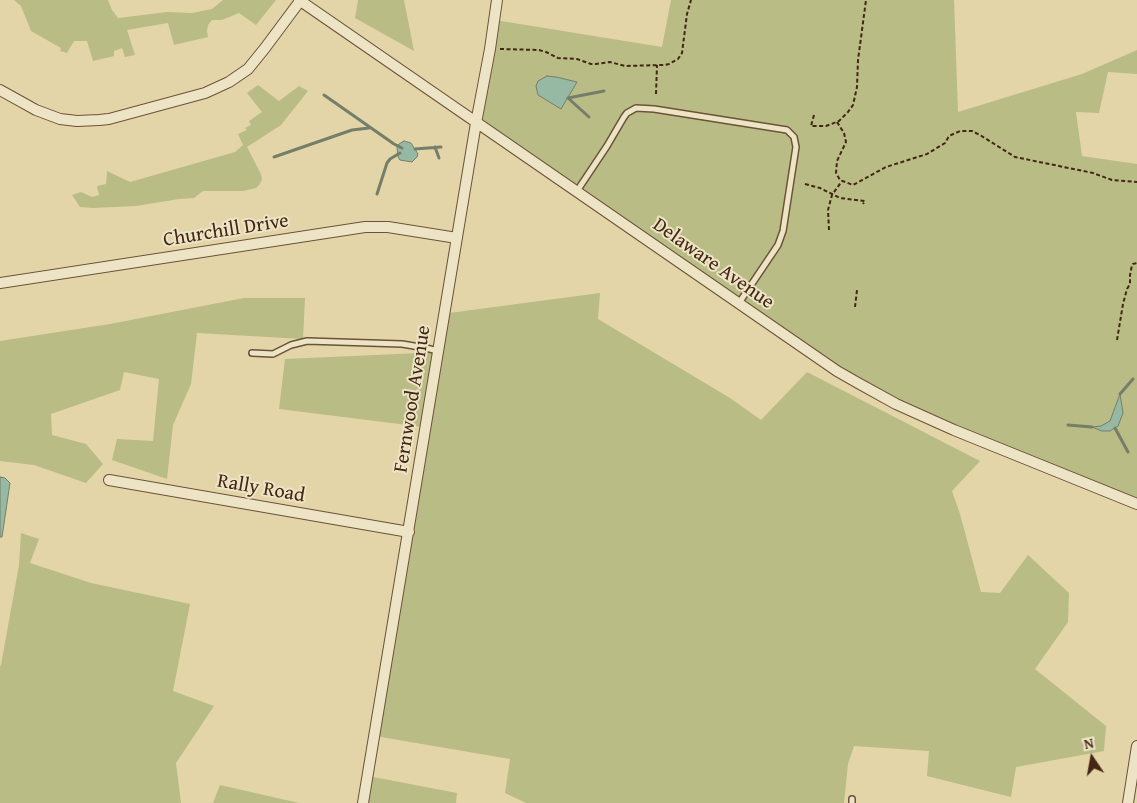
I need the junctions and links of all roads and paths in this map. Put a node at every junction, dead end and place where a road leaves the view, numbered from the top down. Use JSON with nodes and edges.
{"nodes":[{"id":1,"x":299,"y":0,"type":"edge"},
{"id":2,"x":497,"y":0,"type":"edge"},
{"id":3,"x":691,"y":0,"type":"edge"},
{"id":4,"x":866,"y":0,"type":"edge"},
{"id":5,"x":490,"y":49,"type":"junction"},
{"id":6,"x":657,"y":65,"type":"junction"},
{"id":7,"x":0,"y":90,"type":"edge"},
{"id":8,"x":656,"y":94,"type":"dead end"},
{"id":9,"x":814,"y":115,"type":"dead end"},
{"id":10,"x":837,"y":122,"type":"junction"},
{"id":11,"x":476,"y":123,"type":"junction"},
{"id":12,"x":842,"y":180,"type":"junction"},
{"id":13,"x":1137,"y":182,"type":"edge"},
{"id":14,"x":805,"y":184,"type":"dead end"},
{"id":15,"x":577,"y":191,"type":"junction"},
{"id":16,"x":832,"y":195,"type":"junction"},
{"id":17,"x":863,"y":204,"type":"dead end"},
{"id":18,"x":828,"y":230,"type":"dead end"},
{"id":19,"x":457,"y":238,"type":"junction"},
{"id":20,"x":1137,"y":264,"type":"edge"},
{"id":21,"x":0,"y":283,"type":"edge"},
{"id":22,"x":857,"y":290,"type":"dead end"},
{"id":23,"x":739,"y":303,"type":"junction"},
{"id":24,"x":855,"y":307,"type":"dead end"},
{"id":25,"x":1117,"y":340,"type":"dead end"},
{"id":26,"x":438,"y":351,"type":"junction"},
{"id":27,"x":252,"y":353,"type":"dead end"},
{"id":28,"x":109,"y":480,"type":"dead end"},
{"id":29,"x":1137,"y":504,"type":"edge"},
{"id":30,"x":408,"y":532,"type":"junction"},
{"id":31,"x":1137,"y":746,"type":"edge"},
{"id":32,"x":363,"y":803,"type":"edge"},
{"id":33,"x":1128,"y":803,"type":"edge"}],
"edges":[{"from":1,"to":7,"type":"street"},
{"from":1,"to":11,"type":"street","name":"Delaware Avenue"},
{"from":2,"to":5,"type":"street","name":"Fernwood Avenue"},
{"from":3,"to":6,"type":"path"},
{"from":4,"to":10,"type":"path"},
{"from":5,"to":6,"type":"path"},
{"from":5,"to":11,"type":"street","name":"Fernwood Avenue"},
{"from":6,"to":8,"type":"path"},
{"from":9,"to":10,"type":"path"},
{"from":10,"to":12,"type":"path"},
{"from":11,"to":15,"type":"street","name":"Delaware Avenue"},
{"from":11,"to":19,"type":"street","name":"Fernwood Avenue"},
{"from":12,"to":13,"type":"path"},
{"from":12,"to":16,"type":"path"},
{"from":14,"to":16,"type":"path"},
{"from":15,"to":23,"type":"street","name":"Delaware Avenue"},
{"from":15,"to":23,"type":"lane"},
{"from":16,"to":17,"type":"path"},
{"from":16,"to":18,"type":"path"},
{"from":19,"to":21,"type":"street","name":"Churchill Drive"},
{"from":19,"to":26,"type":"street","name":"Fernwood Avenue"},
{"from":20,"to":25,"type":"path"},
{"from":22,"to":24,"type":"path"},
{"from":23,"to":29,"type":"street","name":"Delaware Avenue"},
{"from":26,"to":27,"type":"lane"},
{"from":26,"to":30,"type":"street","name":"Fernwood Avenue"},
{"from":28,"to":30,"type":"street","name":"Rally Road"},
{"from":30,"to":32,"type":"street","name":"Fernwood Avenue"},
{"from":31,"to":33,"type":"street"}]}
